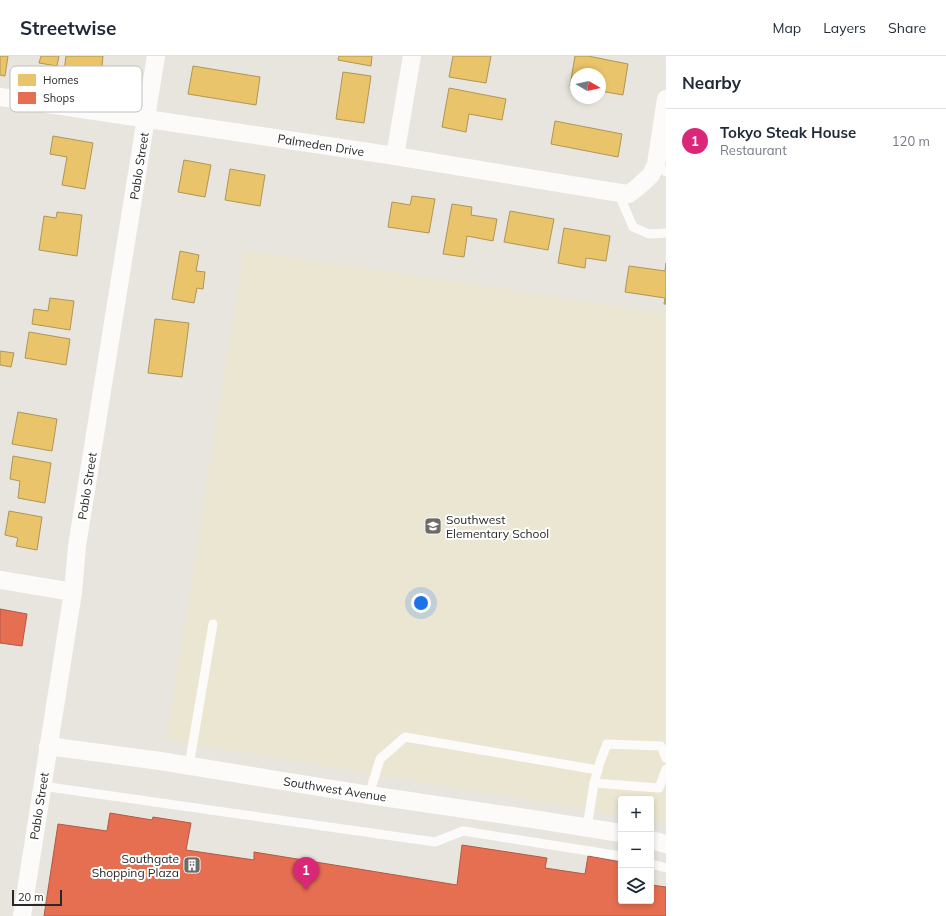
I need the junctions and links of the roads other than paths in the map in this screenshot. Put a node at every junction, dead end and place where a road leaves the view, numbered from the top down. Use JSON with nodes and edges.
{"nodes":[{"id":1,"x":156,"y":56,"type":"edge"},
{"id":2,"x":412,"y":56,"type":"edge"},
{"id":3,"x":0,"y":97,"type":"edge"},
{"id":4,"x":10,"y":99,"type":"edge"},
{"id":5,"x":666,"y":99,"type":"edge"},
{"id":6,"x":100,"y":112,"type":"edge"},
{"id":7,"x":146,"y":119,"type":"junction"},
{"id":8,"x":395,"y":156,"type":"junction"},
{"id":9,"x":661,"y":168,"type":"edge"},
{"id":10,"x":618,"y":192,"type":"junction"},
{"id":11,"x":666,"y":233,"type":"edge"},
{"id":12,"x":0,"y":580,"type":"edge"},
{"id":13,"x":73,"y":592,"type":"junction"},
{"id":14,"x":213,"y":624,"type":"dead end"},
{"id":15,"x":48,"y":746,"type":"junction"},
{"id":16,"x":666,"y":758,"type":"edge"},
{"id":17,"x":189,"y":766,"type":"junction"},
{"id":18,"x":666,"y":768,"type":"edge"},
{"id":19,"x":598,"y":770,"type":"junction"},
{"id":20,"x":594,"y":784,"type":"junction"},
{"id":21,"x":42,"y":786,"type":"junction"},
{"id":22,"x":369,"y":795,"type":"junction"},
{"id":23,"x":587,"y":828,"type":"junction"},
{"id":24,"x":618,"y":833,"type":"edge"},
{"id":25,"x":654,"y":841,"type":"edge"},
{"id":26,"x":666,"y":844,"type":"edge"},
{"id":27,"x":618,"y":856,"type":"edge"},
{"id":28,"x":654,"y":865,"type":"edge"},
{"id":29,"x":666,"y":868,"type":"edge"},
{"id":30,"x":22,"y":916,"type":"edge"}],
"edges":[{"from":1,"to":7,"type":"street","name":"Pablo Street"},
{"from":2,"to":8,"type":"street"},
{"from":3,"to":4,"type":"street","name":"Palmeden Drive"},
{"from":5,"to":9,"type":"street"},
{"from":6,"to":7,"type":"street","name":"Palmeden Drive"},
{"from":7,"to":8,"type":"street","name":"Palmeden Drive"},
{"from":7,"to":13,"type":"street","name":"Pablo Street"},
{"from":8,"to":10,"type":"street","name":"Palmeden Drive"},
{"from":9,"to":10,"type":"street","name":"Palmeden Drive"},
{"from":10,"to":11,"type":"lane"},
{"from":12,"to":13,"type":"street"},
{"from":13,"to":15,"type":"street","name":"Pablo Street"},
{"from":14,"to":17,"type":"lane"},
{"from":15,"to":17,"type":"street","name":"Southwest Avenue"},
{"from":15,"to":21,"type":"street","name":"Pablo Street"},
{"from":16,"to":19,"type":"lane"},
{"from":17,"to":22,"type":"street","name":"Southwest Avenue"},
{"from":18,"to":20,"type":"lane"},
{"from":19,"to":20,"type":"lane"},
{"from":19,"to":22,"type":"lane"},
{"from":20,"to":23,"type":"lane"},
{"from":21,"to":27,"type":"lane"},
{"from":21,"to":30,"type":"street","name":"Pablo Street"},
{"from":22,"to":23,"type":"street","name":"Southwest Avenue"},
{"from":23,"to":24,"type":"street","name":"Southwest Avenue"},
{"from":25,"to":26,"type":"street"},
{"from":28,"to":29,"type":"lane"}]}
